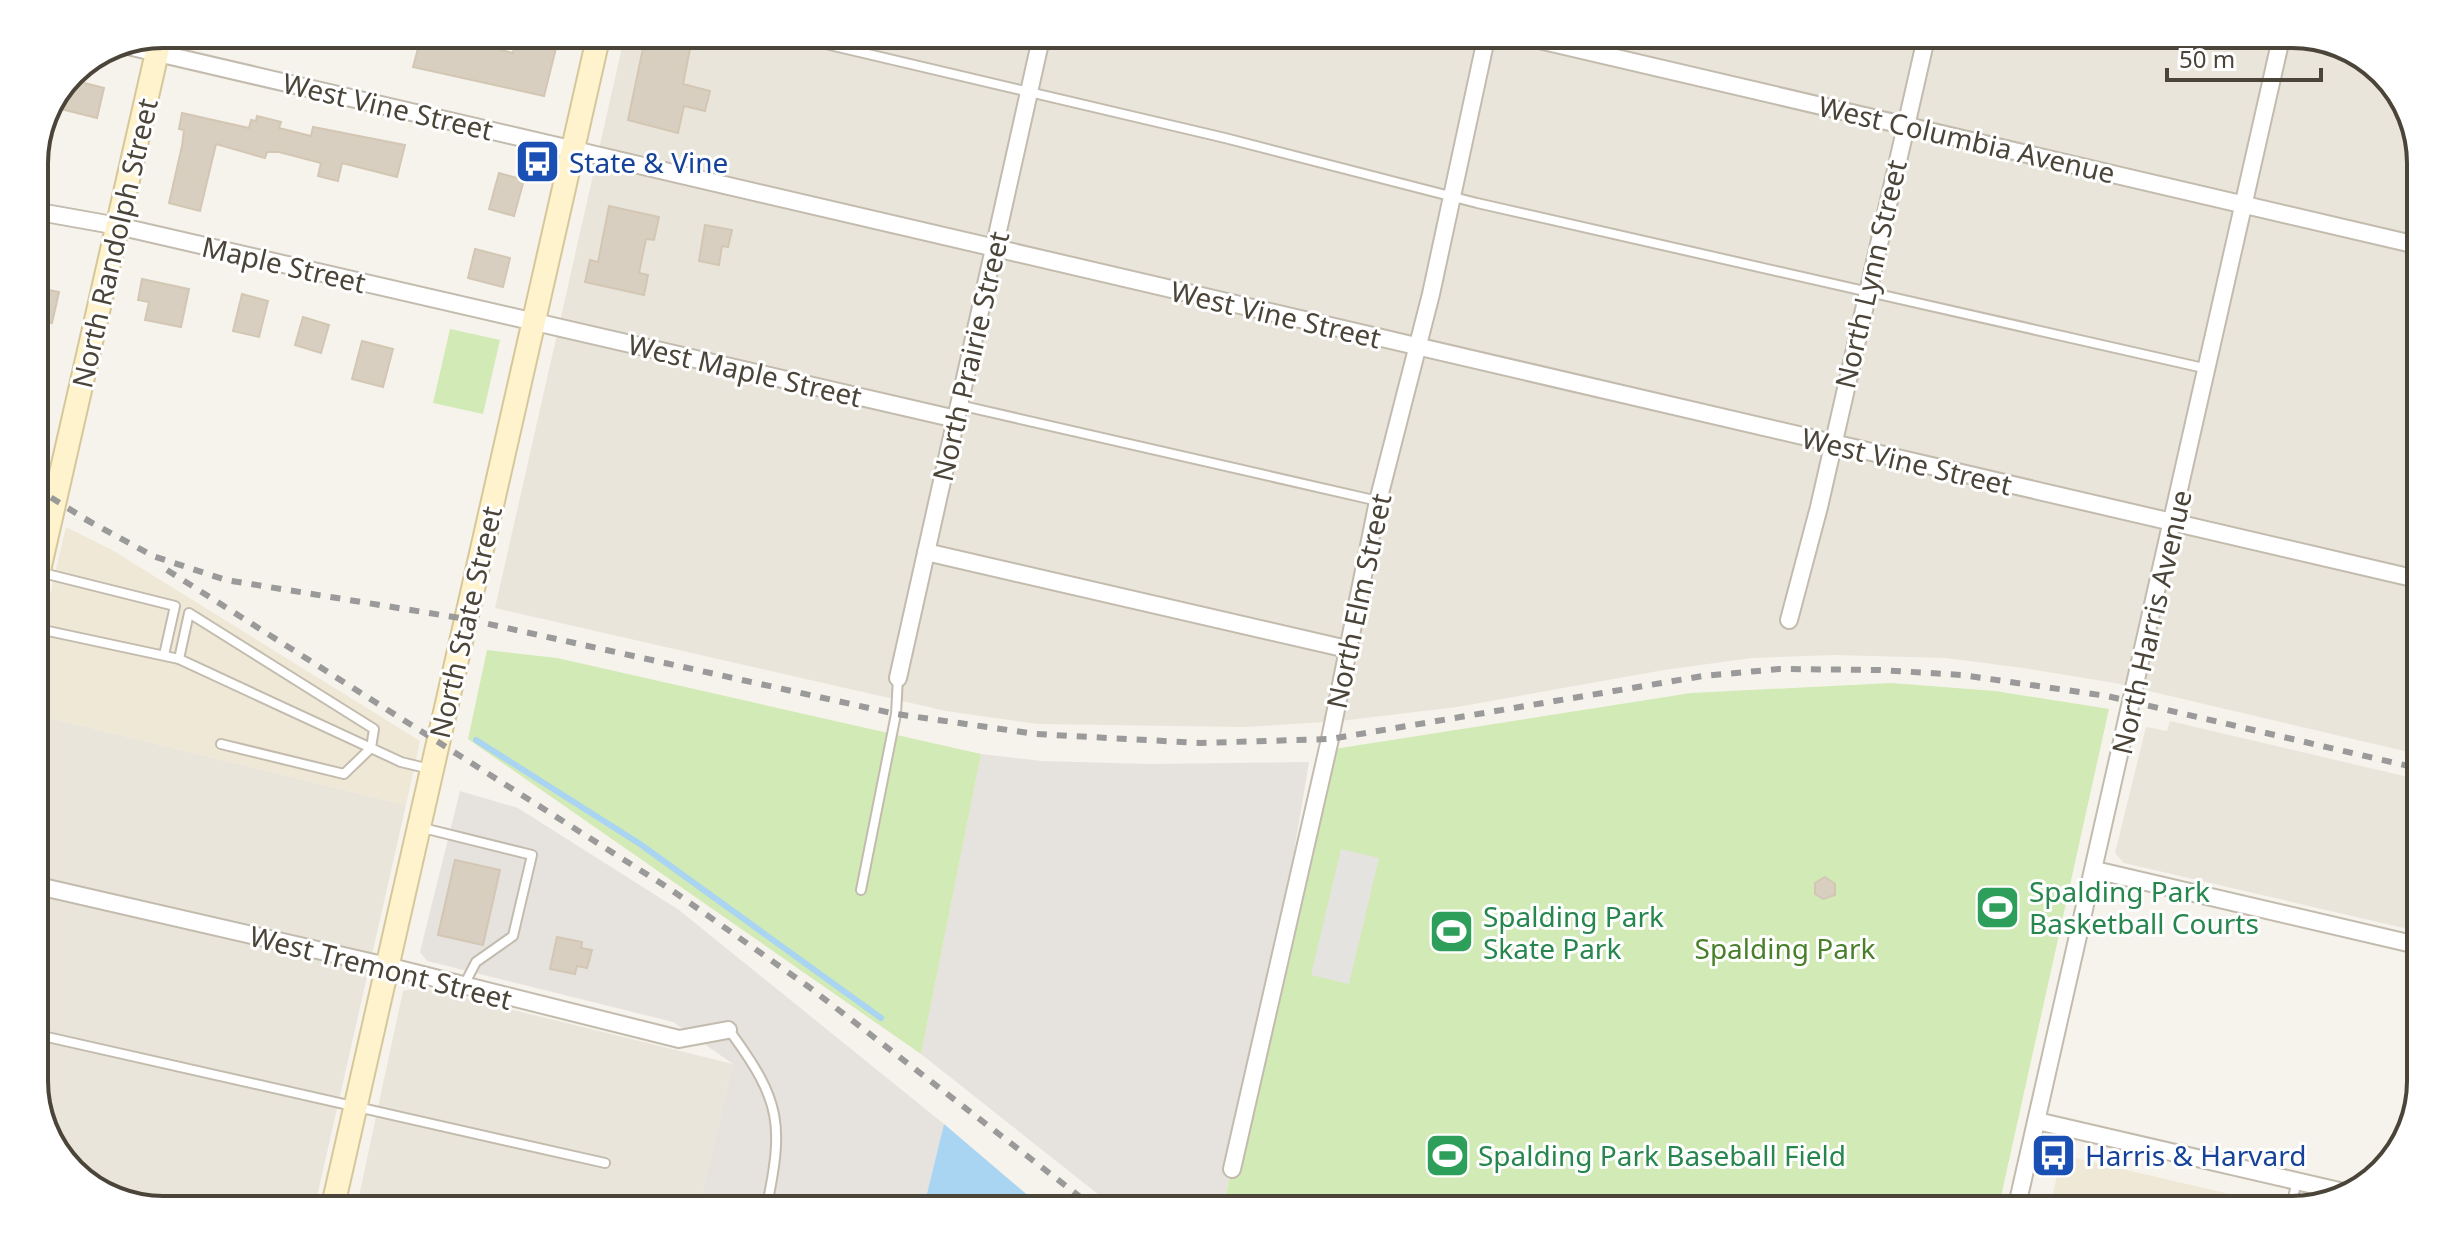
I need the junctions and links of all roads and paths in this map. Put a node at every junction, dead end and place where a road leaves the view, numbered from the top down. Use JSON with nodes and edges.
{"nodes":[{"id":1,"x":158,"y":48,"type":"edge"},
{"id":2,"x":175,"y":48,"type":"edge"},
{"id":3,"x":596,"y":48,"type":"edge"},
{"id":4,"x":842,"y":48,"type":"edge"},
{"id":5,"x":1039,"y":48,"type":"edge"},
{"id":6,"x":1484,"y":48,"type":"edge"},
{"id":7,"x":1573,"y":48,"type":"edge"},
{"id":8,"x":1923,"y":48,"type":"edge"},
{"id":9,"x":2280,"y":48,"type":"edge"},
{"id":10,"x":1029,"y":92,"type":"junction"},
{"id":11,"x":1904,"y":125,"type":"junction"},
{"id":12,"x":573,"y":149,"type":"junction"},
{"id":13,"x":1452,"y":197,"type":"junction"},
{"id":14,"x":2244,"y":205,"type":"junction"},
{"id":15,"x":48,"y":214,"type":"edge"},
{"id":16,"x":118,"y":226,"type":"junction"},
{"id":17,"x":2407,"y":243,"type":"edge"},
{"id":18,"x":994,"y":249,"type":"junction"},
{"id":19,"x":1867,"y":289,"type":"junction"},
{"id":20,"x":533,"y":321,"type":"junction"},
{"id":21,"x":1416,"y":346,"type":"junction"},
{"id":22,"x":2209,"y":369,"type":"junction"},
{"id":23,"x":958,"y":412,"type":"junction"},
{"id":24,"x":1832,"y":443,"type":"junction"},
{"id":25,"x":1378,"y":501,"type":"junction"},
{"id":26,"x":2174,"y":522,"type":"junction"},
{"id":27,"x":48,"y":534,"type":"edge"},
{"id":28,"x":926,"y":552,"type":"junction"},
{"id":29,"x":2407,"y":577,"type":"edge"},
{"id":30,"x":48,"y":584,"type":"edge"},
{"id":31,"x":1789,"y":620,"type":"dead end"},
{"id":32,"x":48,"y":631,"type":"edge"},
{"id":33,"x":1347,"y":649,"type":"junction"},
{"id":34,"x":164,"y":655,"type":"junction"},
{"id":35,"x":179,"y":659,"type":"junction"},
{"id":36,"x":898,"y":678,"type":"joint"},
{"id":37,"x":221,"y":744,"type":"dead end"},
{"id":38,"x":371,"y":748,"type":"junction"},
{"id":39,"x":431,"y":769,"type":"junction"},
{"id":40,"x":418,"y":827,"type":"junction"},
{"id":41,"x":2095,"y":870,"type":"junction"},
{"id":42,"x":48,"y":888,"type":"edge"},
{"id":43,"x":861,"y":890,"type":"dead end"},
{"id":44,"x":2407,"y":943,"type":"edge"},
{"id":45,"x":387,"y":966,"type":"junction"},
{"id":46,"x":464,"y":985,"type":"junction"},
{"id":47,"x":728,"y":1030,"type":"joint"},
{"id":48,"x":48,"y":1037,"type":"edge"},
{"id":49,"x":355,"y":1106,"type":"junction"},
{"id":50,"x":2037,"y":1121,"type":"junction"},
{"id":51,"x":605,"y":1163,"type":"dead end"},
{"id":52,"x":1232,"y":1169,"type":"dead end"},
{"id":53,"x":2297,"y":1181,"type":"junction"},
{"id":54,"x":2331,"y":1189,"type":"edge"},
{"id":55,"x":335,"y":1196,"type":"edge"},
{"id":56,"x":768,"y":1196,"type":"edge"},
{"id":57,"x":2019,"y":1196,"type":"edge"},
{"id":58,"x":2293,"y":1196,"type":"edge"}],
"edges":[{"from":1,"to":16,"type":"main road","name":"North Randolph Street"},
{"from":2,"to":12,"type":"street","name":"West Vine Street"},
{"from":3,"to":12,"type":"main road","name":"North State Street"},
{"from":4,"to":10,"type":"lane"},
{"from":5,"to":10,"type":"street","name":"North Prairie Street"},
{"from":6,"to":13,"type":"street","name":"North Elm Street"},
{"from":7,"to":11,"type":"street","name":"West Columbia Avenue"},
{"from":8,"to":11,"type":"street","name":"North Lynn Street"},
{"from":9,"to":14,"type":"street","name":"North Harris Avenue"},
{"from":10,"to":13,"type":"lane"},
{"from":10,"to":18,"type":"street","name":"North Prairie Street"},
{"from":11,"to":14,"type":"street","name":"West Columbia Avenue"},
{"from":11,"to":19,"type":"street","name":"North Lynn Street"},
{"from":12,"to":18,"type":"street","name":"West Vine Street"},
{"from":12,"to":20,"type":"main road","name":"North State Street"},
{"from":13,"to":19,"type":"lane"},
{"from":13,"to":21,"type":"street","name":"North Elm Street"},
{"from":14,"to":17,"type":"street","name":"West Columbia Avenue"},
{"from":14,"to":22,"type":"street","name":"North Harris Avenue"},
{"from":15,"to":16,"type":"street","name":"Maple Street"},
{"from":16,"to":20,"type":"street","name":"Maple Street"},
{"from":16,"to":27,"type":"main road","name":"North Randolph Street"},
{"from":18,"to":21,"type":"street","name":"West Vine Street"},
{"from":18,"to":23,"type":"street","name":"North Prairie Street"},
{"from":19,"to":22,"type":"lane"},
{"from":19,"to":24,"type":"street","name":"North Lynn Street"},
{"from":20,"to":23,"type":"street","name":"West Maple Street"},
{"from":20,"to":39,"type":"main road","name":"North State Street"},
{"from":21,"to":24,"type":"street","name":"West Vine Street"},
{"from":21,"to":25,"type":"street","name":"North Elm Street"},
{"from":22,"to":26,"type":"street","name":"North Harris Avenue"},
{"from":23,"to":25,"type":"lane"},
{"from":23,"to":28,"type":"street","name":"North Prairie Street"},
{"from":24,"to":26,"type":"street","name":"West Vine Street"},
{"from":24,"to":31,"type":"street","name":"North Lynn Street"},
{"from":25,"to":33,"type":"street","name":"North Elm Street"},
{"from":26,"to":29,"type":"street","name":"West Vine Street"},
{"from":26,"to":41,"type":"street","name":"North Harris Avenue"},
{"from":28,"to":33,"type":"street"},
{"from":28,"to":36,"type":"street","name":"North Prairie Street"},
{"from":30,"to":34,"type":"lane"},
{"from":32,"to":34,"type":"lane"},
{"from":33,"to":52,"type":"street","name":"North Elm Street"},
{"from":34,"to":35,"type":"lane"},
{"from":35,"to":38,"type":"lane"},
{"from":35,"to":38,"type":"lane"},
{"from":36,"to":43,"type":"lane"},
{"from":37,"to":38,"type":"lane"},
{"from":38,"to":39,"type":"lane"},
{"from":39,"to":40,"type":"main road","name":"North State Street"},
{"from":40,"to":45,"type":"main road","name":"North State Street"},
{"from":40,"to":46,"type":"lane"},
{"from":41,"to":44,"type":"street"},
{"from":41,"to":50,"type":"street","name":"North Harris Avenue"},
{"from":42,"to":45,"type":"street","name":"West Tremont Street"},
{"from":45,"to":46,"type":"street","name":"West Tremont Street"},
{"from":45,"to":49,"type":"main road","name":"North State Street"},
{"from":46,"to":47,"type":"street","name":"West Tremont Street"},
{"from":47,"to":56,"type":"lane"},
{"from":48,"to":49,"type":"lane"},
{"from":49,"to":51,"type":"lane"},
{"from":49,"to":55,"type":"main road","name":"North State Street"},
{"from":50,"to":53,"type":"street"},
{"from":50,"to":57,"type":"street","name":"North Harris Avenue"},
{"from":53,"to":54,"type":"street"},
{"from":53,"to":58,"type":"lane"}]}
